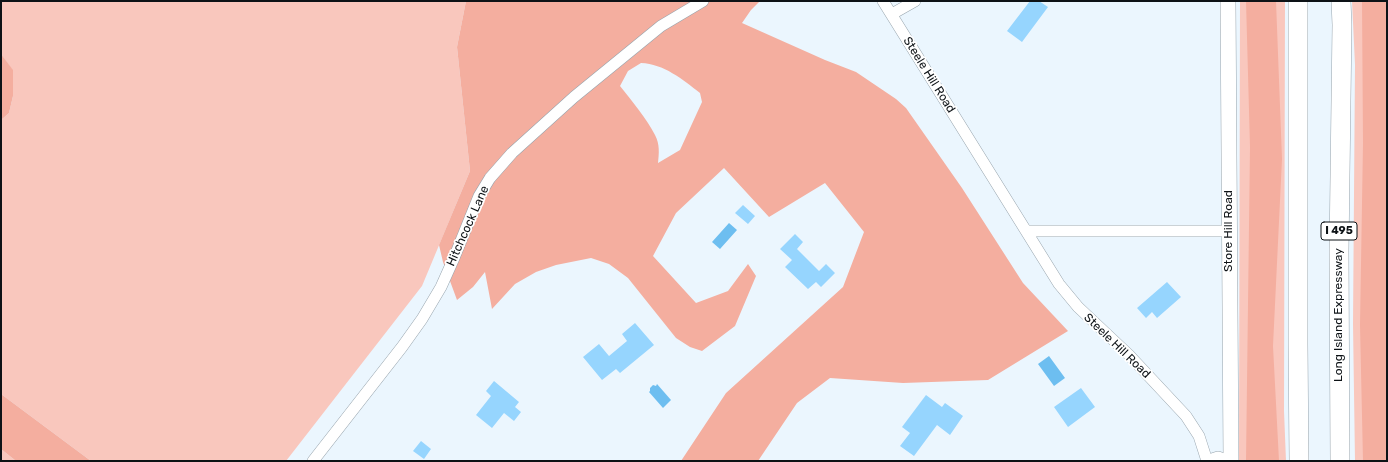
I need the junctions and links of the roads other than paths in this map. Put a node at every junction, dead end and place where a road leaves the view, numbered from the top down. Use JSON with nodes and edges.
{"nodes":[{"id":1,"x":703,"y":1,"type":"edge"},
{"id":2,"x":883,"y":1,"type":"edge"},
{"id":3,"x":915,"y":1,"type":"edge"},
{"id":4,"x":1228,"y":1,"type":"edge"},
{"id":5,"x":1298,"y":1,"type":"edge"},
{"id":6,"x":1341,"y":1,"type":"edge"},
{"id":7,"x":892,"y":14,"type":"junction"},
{"id":8,"x":1026,"y":230,"type":"junction"},
{"id":9,"x":1229,"y":231,"type":"junction"},
{"id":10,"x":313,"y":461,"type":"edge"},
{"id":11,"x":1207,"y":461,"type":"edge"},
{"id":12,"x":1230,"y":461,"type":"edge"},
{"id":13,"x":1299,"y":461,"type":"edge"},
{"id":14,"x":1340,"y":461,"type":"edge"}],
"edges":[{"from":1,"to":10,"type":"street","name":"Hitchcock Lane"},
{"from":2,"to":7,"type":"street","name":"Steele Hill Road"},
{"from":3,"to":7,"type":"street"},
{"from":4,"to":9,"type":"main road","name":"Store Hill Road"},
{"from":5,"to":13,"type":"highway"},
{"from":6,"to":14,"type":"highway","name":"Long Island Expressway","number":"I 495"},
{"from":7,"to":8,"type":"street","name":"Steele Hill Road"},
{"from":8,"to":9,"type":"street"},
{"from":8,"to":11,"type":"street","name":"Steele Hill Road"},
{"from":9,"to":12,"type":"main road","name":"Store Hill Road"},
{"from":11,"to":12,"type":"street"}]}
